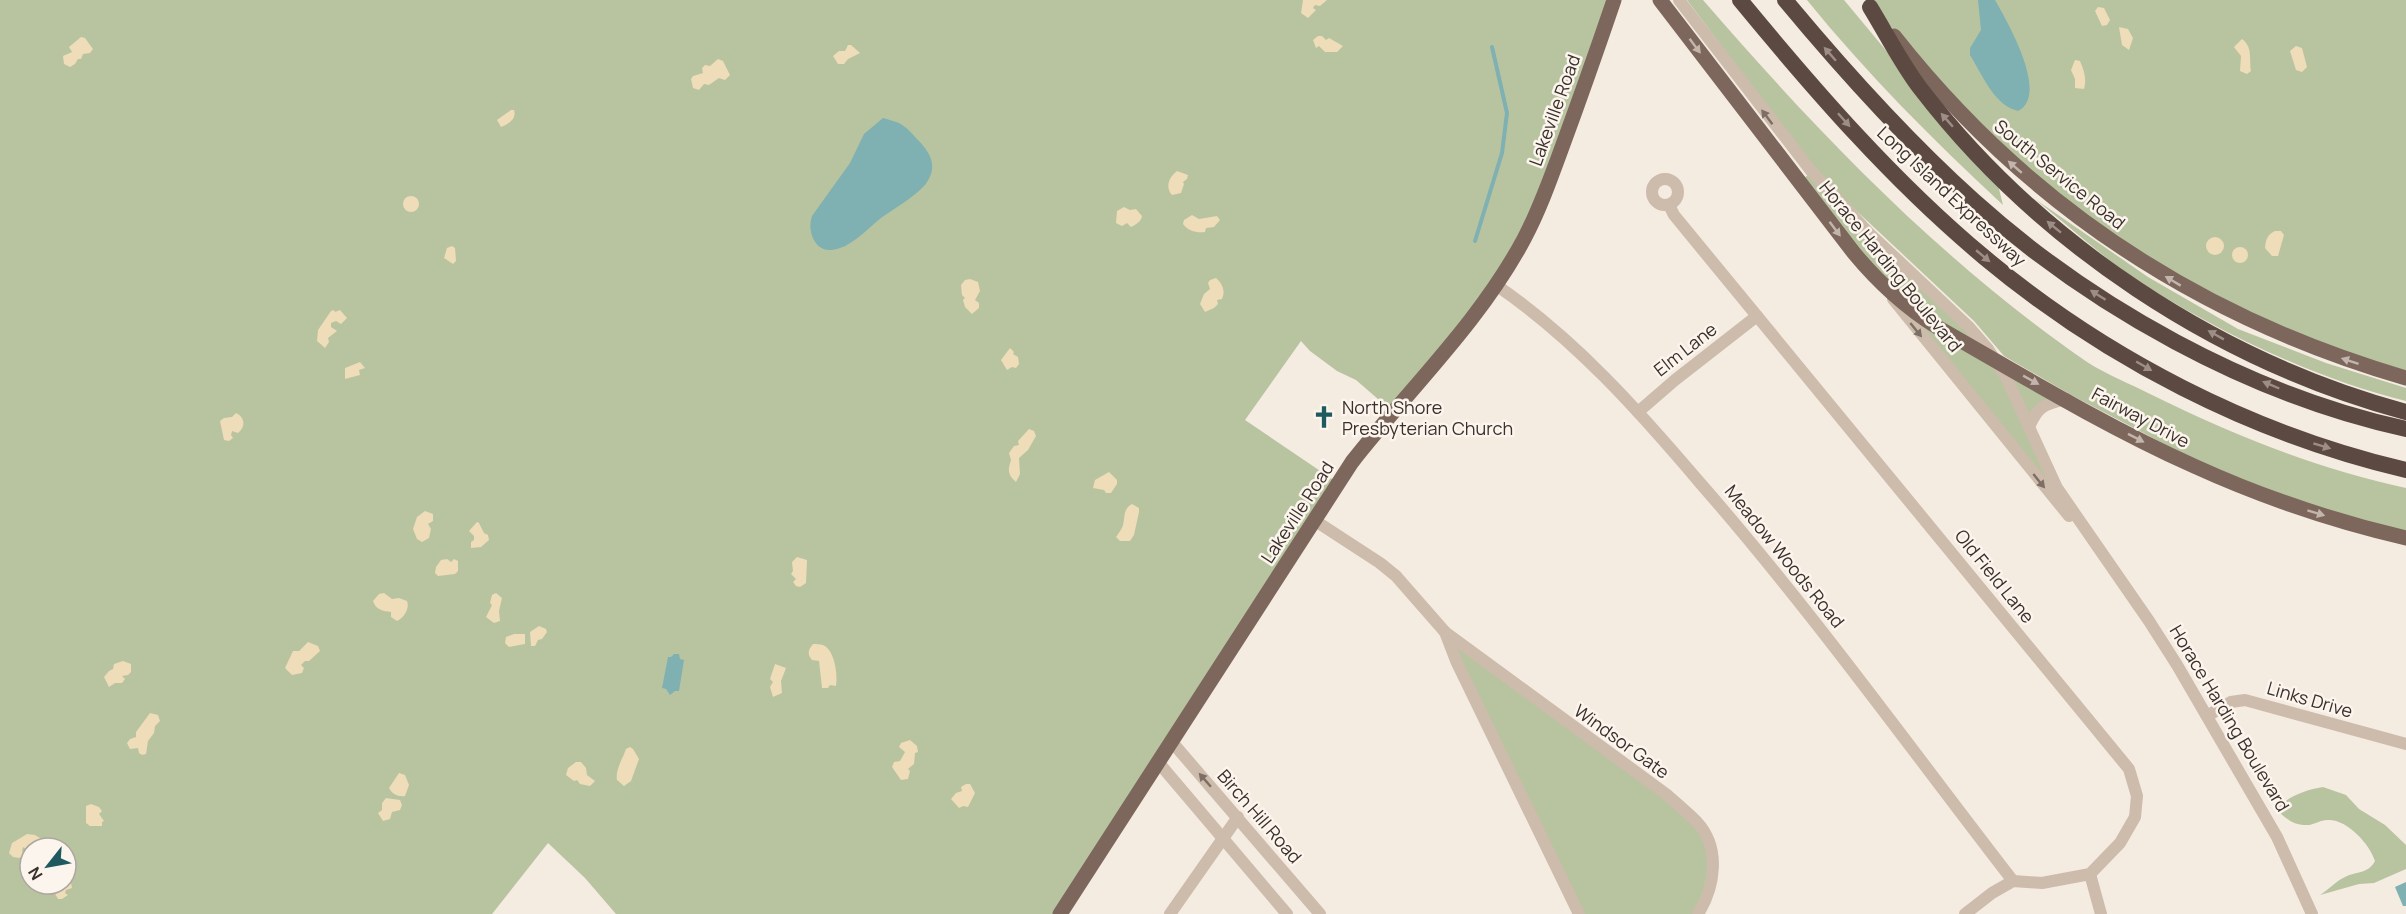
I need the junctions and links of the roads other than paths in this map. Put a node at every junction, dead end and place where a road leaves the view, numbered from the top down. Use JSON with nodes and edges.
{"nodes":[{"id":1,"x":1614,"y":0,"type":"edge"},
{"id":2,"x":1660,"y":0,"type":"edge"},
{"id":3,"x":1678,"y":0,"type":"edge"},
{"id":4,"x":1785,"y":0,"type":"edge"},
{"id":5,"x":1868,"y":3,"type":"edge"},
{"id":6,"x":1743,"y":4,"type":"edge"},
{"id":7,"x":1669,"y":205,"type":"dead end"},
{"id":8,"x":1881,"y":283,"type":"junction"},
{"id":9,"x":1496,"y":285,"type":"junction"},
{"id":10,"x":1756,"y":316,"type":"junction"},
{"id":11,"x":1996,"y":360,"type":"junction"},
{"id":12,"x":2406,"y":378,"type":"edge"},
{"id":13,"x":2067,"y":399,"type":"junction"},
{"id":14,"x":1638,"y":412,"type":"junction"},
{"id":15,"x":2406,"y":412,"type":"edge"},
{"id":16,"x":2029,"y":428,"type":"junction"},
{"id":17,"x":2406,"y":429,"type":"edge"},
{"id":18,"x":2406,"y":470,"type":"edge"},
{"id":19,"x":1314,"y":520,"type":"junction"},
{"id":20,"x":2406,"y":538,"type":"edge"},
{"id":21,"x":2099,"y":551,"type":"junction"},
{"id":22,"x":1445,"y":632,"type":"junction"},
{"id":23,"x":2207,"y":716,"type":"junction"},
{"id":24,"x":1173,"y":742,"type":"junction"},
{"id":25,"x":2406,"y":744,"type":"edge"},
{"id":26,"x":1159,"y":763,"type":"junction"},
{"id":27,"x":1238,"y":817,"type":"junction"},
{"id":28,"x":1223,"y":839,"type":"junction"},
{"id":29,"x":2090,"y":874,"type":"junction"},
{"id":30,"x":2013,"y":881,"type":"junction"},
{"id":31,"x":1060,"y":914,"type":"edge"},
{"id":32,"x":1170,"y":914,"type":"edge"},
{"id":33,"x":1287,"y":914,"type":"edge"},
{"id":34,"x":1320,"y":914,"type":"edge"},
{"id":35,"x":1579,"y":914,"type":"edge"},
{"id":36,"x":1698,"y":914,"type":"edge"},
{"id":37,"x":1965,"y":914,"type":"edge"},
{"id":38,"x":2101,"y":914,"type":"edge"},
{"id":39,"x":2312,"y":914,"type":"edge"}],
"edges":[{"from":1,"to":9,"type":"main road","name":"Lakeville Road"},
{"from":2,"to":8,"type":"main road","name":"Horace Harding Boulevard","one_way":true},
{"from":11,"to":3,"type":"street","name":"Horace Harding Boulevard","one_way":true},
{"from":17,"to":4,"type":"highway","name":"Long Island Expressway","one_way":true},
{"from":12,"to":5,"type":"main road","name":"South Service Road","one_way":true},
{"from":15,"to":5,"type":"highway","one_way":true},
{"from":6,"to":18,"type":"highway","name":"Long Island Expressway","one_way":true},
{"from":7,"to":10,"type":"street","name":"Old Field Lane"},
{"from":8,"to":11,"type":"main road","name":"Fairway Drive"},
{"from":8,"to":21,"type":"street","name":"Horace Harding Boulevard","one_way":true},
{"from":9,"to":14,"type":"street","name":"Meadow Woods Road"},
{"from":9,"to":19,"type":"main road","name":"Lakeville Road"},
{"from":10,"to":14,"type":"street","name":"Elm Lane"},
{"from":10,"to":29,"type":"street","name":"Old Field Lane"},
{"from":11,"to":13,"type":"main road","name":"Fairway Drive","one_way":true},
{"from":11,"to":16,"type":"street","name":"Horace Harding Boulevard"},
{"from":13,"to":16,"type":"street"},
{"from":13,"to":20,"type":"main road","name":"Fairway Drive","one_way":true},
{"from":14,"to":30,"type":"street","name":"Meadow Woods Road"},
{"from":16,"to":21,"type":"street","name":"Horace Harding Boulevard"},
{"from":19,"to":22,"type":"street","name":"Windsor Gate"},
{"from":19,"to":24,"type":"main road","name":"Lakeville Road"},
{"from":21,"to":23,"type":"street","name":"Horace Harding Boulevard"},
{"from":22,"to":35,"type":"street","name":"Windsor Gate"},
{"from":22,"to":36,"type":"street","name":"Windsor Gate"},
{"from":23,"to":25,"type":"street","name":"Links Drive"},
{"from":23,"to":39,"type":"street","name":"Horace Harding Boulevard"},
{"from":24,"to":26,"type":"main road","name":"Lakeville Road"},
{"from":27,"to":24,"type":"street","name":"Birch Hill Road","one_way":true},
{"from":26,"to":28,"type":"street"},
{"from":26,"to":31,"type":"main road","name":"Lakeville Road"},
{"from":27,"to":28,"type":"street"},
{"from":27,"to":34,"type":"street","name":"Birch Hill Road"},
{"from":28,"to":32,"type":"street"},
{"from":28,"to":33,"type":"street"},
{"from":29,"to":30,"type":"street"},
{"from":29,"to":38,"type":"street"},
{"from":30,"to":37,"type":"street"}]}
